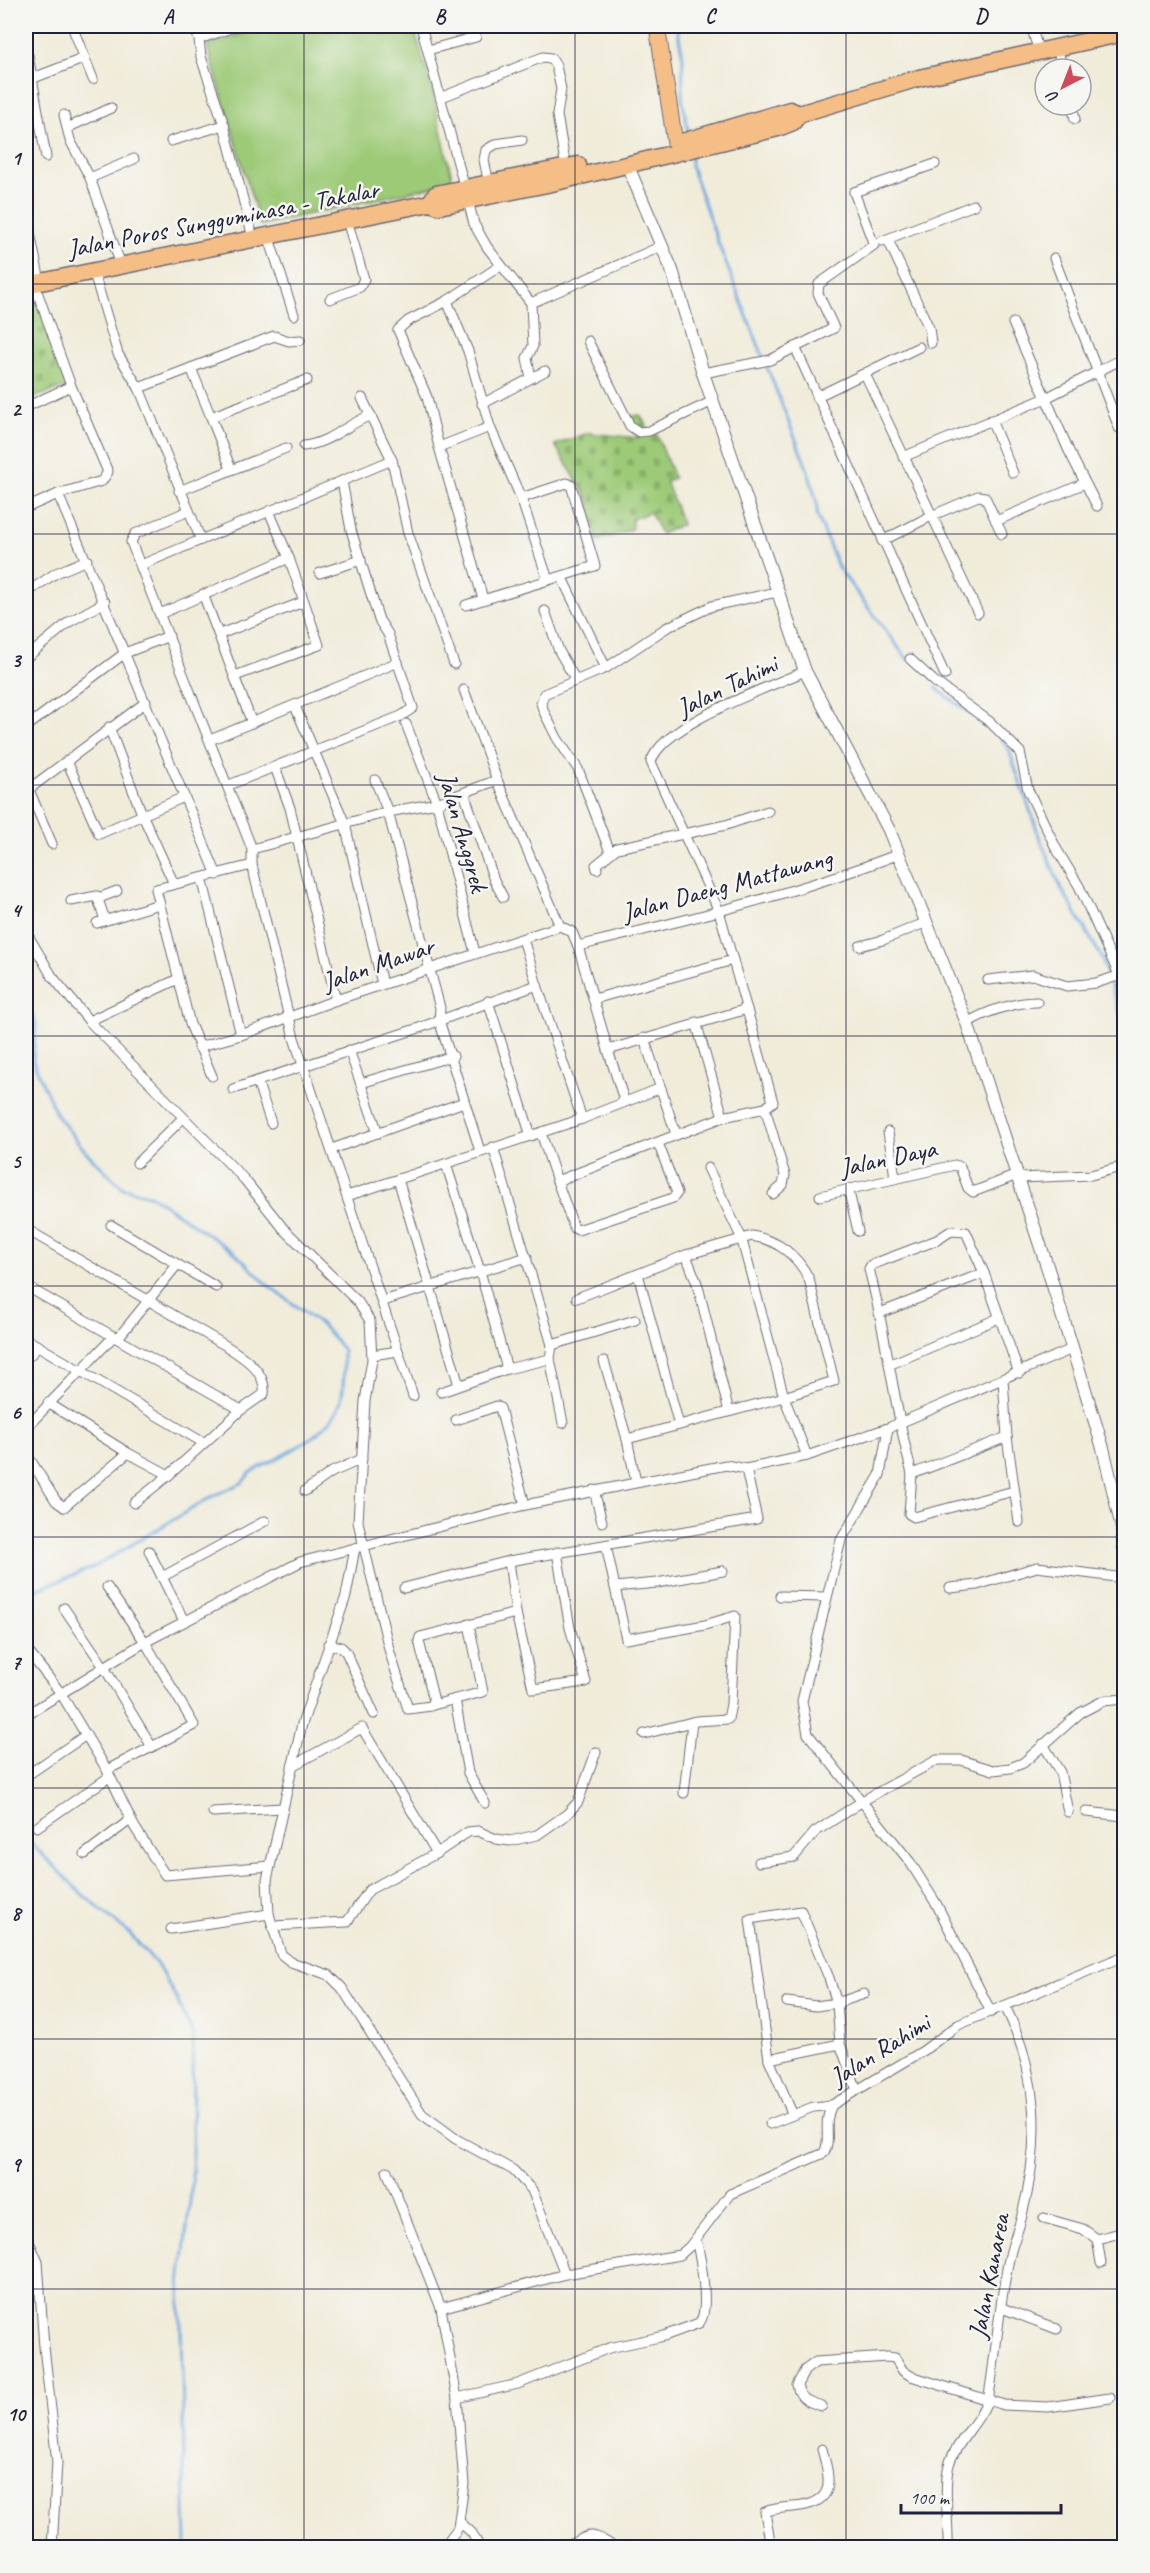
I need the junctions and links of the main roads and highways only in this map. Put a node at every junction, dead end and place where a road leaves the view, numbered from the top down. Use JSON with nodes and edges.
{"nodes":[{"id":1,"x":657,"y":26,"type":"edge"},
{"id":2,"x":1101,"y":32,"type":"edge"},
{"id":3,"x":1125,"y":33,"type":"edge"},
{"id":4,"x":687,"y":145,"type":"junction"},
{"id":5,"x":466,"y":195,"type":"junction"},
{"id":6,"x":33,"y":283,"type":"edge"}],
"edges":[{"from":1,"to":4,"type":"main road"},
{"from":2,"to":3,"type":"highway"},
{"from":2,"to":4,"type":"highway"},
{"from":4,"to":5,"type":"highway","name":"Jalan Poros Sungguminasa - Takalar"},
{"from":4,"to":5,"type":"highway","name":"Jalan Poros Sungguminasa - Takalar"},
{"from":5,"to":6,"type":"highway","name":"Jalan Poros Sungguminasa - Takalar"}]}
